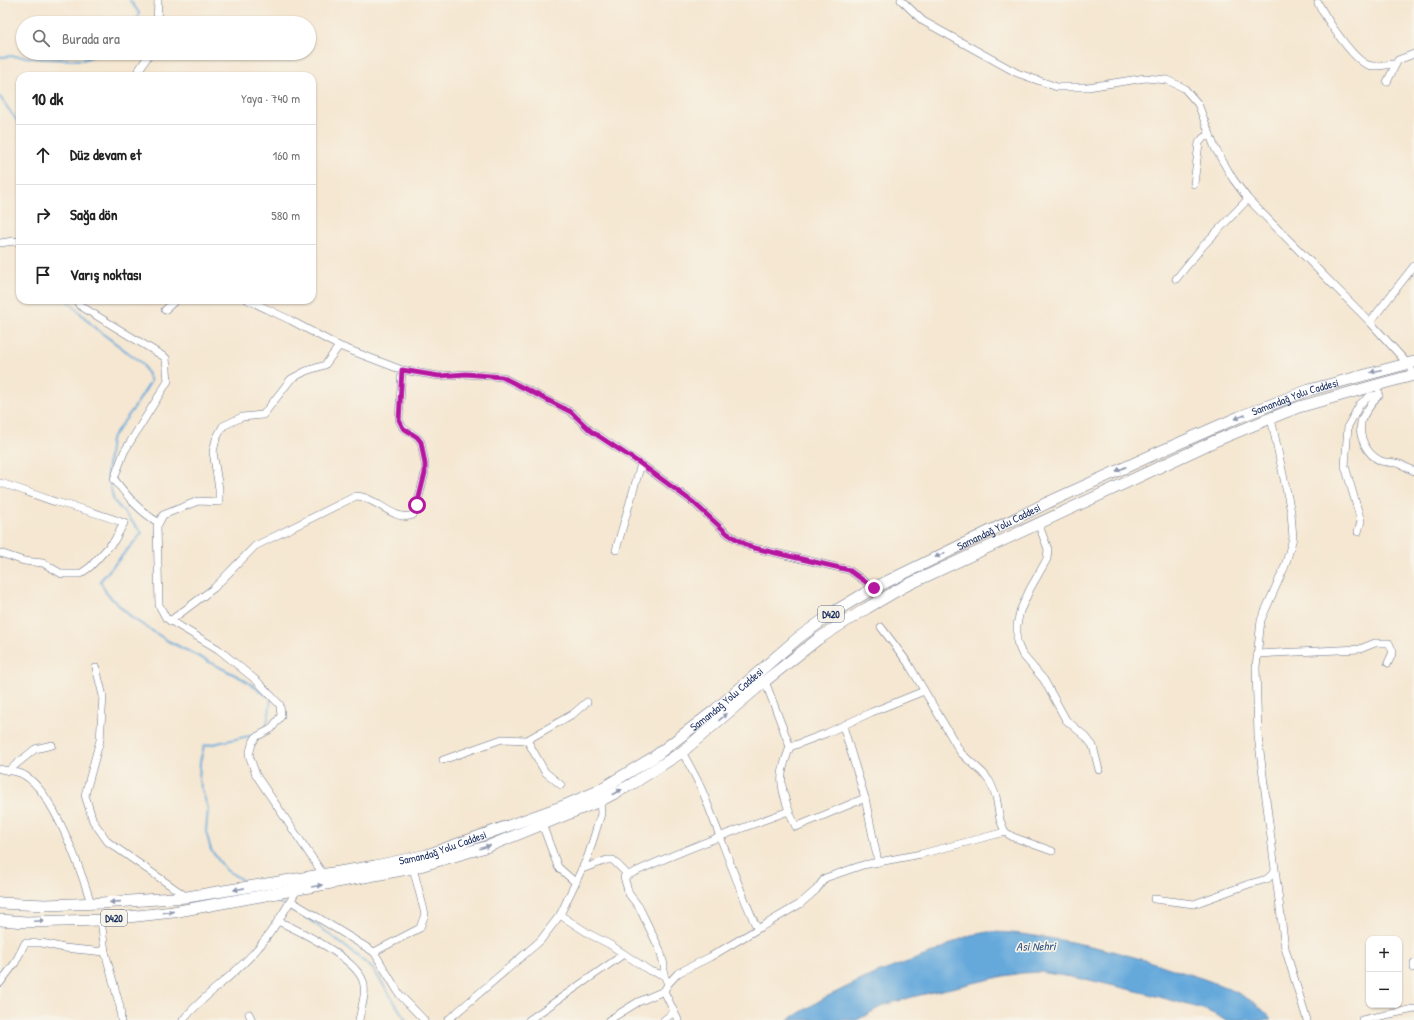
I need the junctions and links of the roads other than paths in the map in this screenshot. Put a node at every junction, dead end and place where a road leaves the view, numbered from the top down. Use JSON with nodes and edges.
{"nodes":[{"id":1,"x":158,"y":0,"type":"edge"},
{"id":2,"x":901,"y":0,"type":"edge"},
{"id":3,"x":1318,"y":3,"type":"dead end"},
{"id":4,"x":157,"y":16,"type":"edge"},
{"id":5,"x":1414,"y":54,"type":"edge"},
{"id":6,"x":144,"y":60,"type":"edge"},
{"id":7,"x":1395,"y":64,"type":"junction"},
{"id":8,"x":137,"y":72,"type":"edge"},
{"id":9,"x":1387,"y":82,"type":"dead end"},
{"id":10,"x":1210,"y":134,"type":"junction"},
{"id":11,"x":1194,"y":184,"type":"dead end"},
{"id":12,"x":1248,"y":199,"type":"junction"},
{"id":13,"x":16,"y":241,"type":"edge"},
{"id":14,"x":0,"y":243,"type":"edge"},
{"id":15,"x":1414,"y":266,"type":"edge"},
{"id":16,"x":1176,"y":279,"type":"dead end"},
{"id":17,"x":79,"y":304,"type":"edge"},
{"id":18,"x":172,"y":304,"type":"edge"},
{"id":19,"x":256,"y":304,"type":"edge"},
{"id":20,"x":166,"y":310,"type":"dead end"},
{"id":21,"x":1370,"y":322,"type":"junction"},
{"id":22,"x":339,"y":346,"type":"junction"},
{"id":23,"x":1411,"y":362,"type":"edge"},
{"id":24,"x":402,"y":370,"type":"junction"},
{"id":25,"x":1414,"y":375,"type":"edge"},
{"id":26,"x":1384,"y":382,"type":"junction"},
{"id":27,"x":1379,"y":395,"type":"junction"},
{"id":28,"x":1271,"y":418,"type":"junction"},
{"id":29,"x":641,"y":464,"type":"junction"},
{"id":30,"x":1414,"y":471,"type":"edge"},
{"id":31,"x":0,"y":483,"type":"edge"},
{"id":32,"x":159,"y":523,"type":"junction"},
{"id":33,"x":1038,"y":523,"type":"junction"},
{"id":34,"x":1358,"y":532,"type":"dead end"},
{"id":35,"x":616,"y":550,"type":"dead end"},
{"id":36,"x":0,"y":553,"type":"edge"},
{"id":37,"x":874,"y":588,"type":"junction"},
{"id":38,"x":170,"y":621,"type":"junction"},
{"id":39,"x":882,"y":627,"type":"dead end"},
{"id":40,"x":1257,"y":654,"type":"junction"},
{"id":41,"x":1388,"y":663,"type":"dead end"},
{"id":42,"x":96,"y":668,"type":"dead end"},
{"id":43,"x":765,"y":681,"type":"junction"},
{"id":44,"x":924,"y":691,"type":"junction"},
{"id":45,"x":587,"y":702,"type":"dead end"},
{"id":46,"x":843,"y":726,"type":"junction"},
{"id":47,"x":527,"y":740,"type":"junction"},
{"id":48,"x":52,"y":744,"type":"dead end"},
{"id":49,"x":790,"y":747,"type":"junction"},
{"id":50,"x":682,"y":752,"type":"junction"},
{"id":51,"x":443,"y":760,"type":"dead end"},
{"id":52,"x":0,"y":769,"type":"edge"},
{"id":53,"x":1099,"y":770,"type":"dead end"},
{"id":54,"x":8,"y":771,"type":"junction"},
{"id":55,"x":562,"y":785,"type":"dead end"},
{"id":56,"x":598,"y":796,"type":"junction"},
{"id":57,"x":865,"y":798,"type":"junction"},
{"id":58,"x":789,"y":811,"type":"junction"},
{"id":59,"x":542,"y":824,"type":"junction"},
{"id":60,"x":1005,"y":832,"type":"junction"},
{"id":61,"x":719,"y":837,"type":"junction"},
{"id":62,"x":1052,"y":850,"type":"dead end"},
{"id":63,"x":878,"y":862,"type":"junction"},
{"id":64,"x":413,"y":868,"type":"junction"},
{"id":65,"x":582,"y":869,"type":"junction"},
{"id":66,"x":1275,"y":872,"type":"junction"},
{"id":67,"x":323,"y":874,"type":"junction"},
{"id":68,"x":628,"y":875,"type":"junction"},
{"id":69,"x":576,"y":883,"type":"junction"},
{"id":70,"x":297,"y":890,"type":"junction"},
{"id":71,"x":187,"y":897,"type":"junction"},
{"id":72,"x":1154,"y":899,"type":"dead end"},
{"id":73,"x":290,"y":902,"type":"junction"},
{"id":74,"x":0,"y":903,"type":"edge"},
{"id":75,"x":91,"y":904,"type":"junction"},
{"id":76,"x":560,"y":915,"type":"junction"},
{"id":77,"x":0,"y":920,"type":"edge"},
{"id":78,"x":100,"y":920,"type":"junction"},
{"id":79,"x":278,"y":921,"type":"junction"},
{"id":80,"x":757,"y":928,"type":"junction"},
{"id":81,"x":105,"y":952,"type":"junction"},
{"id":82,"x":374,"y":952,"type":"junction"},
{"id":83,"x":624,"y":954,"type":"junction"},
{"id":84,"x":1414,"y":963,"type":"edge"},
{"id":85,"x":1414,"y":968,"type":"edge"},
{"id":86,"x":664,"y":975,"type":"junction"},
{"id":87,"x":0,"y":983,"type":"edge"},
{"id":88,"x":668,"y":984,"type":"junction"},
{"id":89,"x":664,"y":991,"type":"junction"},
{"id":90,"x":120,"y":1007,"type":"junction"},
{"id":91,"x":1414,"y":1009,"type":"edge"},
{"id":92,"x":674,"y":1012,"type":"junction"},
{"id":93,"x":121,"y":1020,"type":"edge"},
{"id":94,"x":127,"y":1020,"type":"edge"},
{"id":95,"x":183,"y":1020,"type":"edge"},
{"id":96,"x":358,"y":1020,"type":"edge"},
{"id":97,"x":424,"y":1020,"type":"edge"},
{"id":98,"x":448,"y":1020,"type":"edge"},
{"id":99,"x":529,"y":1020,"type":"edge"},
{"id":100,"x":609,"y":1020,"type":"edge"},
{"id":101,"x":664,"y":1020,"type":"edge"},
{"id":102,"x":678,"y":1020,"type":"edge"},
{"id":103,"x":1307,"y":1020,"type":"edge"},
{"id":104,"x":1362,"y":1020,"type":"edge"}],
"edges":[{"from":1,"to":4,"type":"street"},
{"from":2,"to":10,"type":"street"},
{"from":3,"to":7,"type":"street"},
{"from":5,"to":7,"type":"street"},
{"from":6,"to":8,"type":"street"},
{"from":7,"to":9,"type":"street"},
{"from":10,"to":11,"type":"street"},
{"from":10,"to":12,"type":"street"},
{"from":12,"to":16,"type":"street"},
{"from":12,"to":21,"type":"street"},
{"from":13,"to":14,"type":"street"},
{"from":15,"to":21,"type":"street"},
{"from":17,"to":32,"type":"street"},
{"from":18,"to":20,"type":"street"},
{"from":19,"to":22,"type":"street"},
{"from":21,"to":23,"type":"street"},
{"from":22,"to":24,"type":"street"},
{"from":22,"to":32,"type":"street"},
{"from":23,"to":25,"type":"street"},
{"from":23,"to":37,"type":"highway","name":"Samandağ Yolu Caddesi","number":"D420","one_way":true},
{"from":24,"to":29,"type":"street"},
{"from":24,"to":38,"type":"street"},
{"from":25,"to":26,"type":"highway","name":"Samandağ Yolu Caddesi","number":"D420"},
{"from":26,"to":27,"type":"street"},
{"from":26,"to":28,"type":"highway","name":"Samandağ Yolu Caddesi","number":"D420"},
{"from":27,"to":30,"type":"street"},
{"from":27,"to":34,"type":"street"},
{"from":28,"to":33,"type":"highway","name":"Samandağ Yolu Caddesi","number":"D420"},
{"from":28,"to":40,"type":"street"},
{"from":29,"to":35,"type":"street"},
{"from":29,"to":37,"type":"street"},
{"from":31,"to":36,"type":"street"},
{"from":32,"to":38,"type":"street"},
{"from":33,"to":43,"type":"highway","name":"Samandağ Yolu Caddesi","number":"D420"},
{"from":33,"to":53,"type":"street"},
{"from":37,"to":56,"type":"highway","name":"Samandağ Yolu Caddesi","number":"D420"},
{"from":38,"to":67,"type":"street"},
{"from":39,"to":44,"type":"street"},
{"from":40,"to":41,"type":"street"},
{"from":40,"to":66,"type":"street"},
{"from":42,"to":71,"type":"street"},
{"from":43,"to":49,"type":"street"},
{"from":50,"to":43,"type":"highway","name":"Samandağ Yolu Caddesi","number":"D420","one_way":true},
{"from":44,"to":46,"type":"street"},
{"from":44,"to":60,"type":"street"},
{"from":45,"to":47,"type":"street"},
{"from":46,"to":49,"type":"street"},
{"from":46,"to":57,"type":"street"},
{"from":47,"to":51,"type":"street"},
{"from":47,"to":55,"type":"street"},
{"from":48,"to":54,"type":"street"},
{"from":49,"to":58,"type":"street"},
{"from":56,"to":50,"type":"highway","name":"Samandağ Yolu Caddesi","number":"D420","one_way":true},
{"from":50,"to":61,"type":"street"},
{"from":52,"to":54,"type":"street"},
{"from":54,"to":75,"type":"street"},
{"from":56,"to":59,"type":"highway","name":"Samandağ Yolu Caddesi","number":"D420"},
{"from":56,"to":65,"type":"street"},
{"from":56,"to":67,"type":"highway","name":"Samandağ Yolu Caddesi","number":"D420"},
{"from":57,"to":58,"type":"street"},
{"from":57,"to":63,"type":"street"},
{"from":58,"to":61,"type":"street"},
{"from":64,"to":59,"type":"highway","name":"Samandağ Yolu Caddesi","number":"D420","one_way":true},
{"from":59,"to":69,"type":"street"},
{"from":60,"to":62,"type":"street"},
{"from":60,"to":63,"type":"street"},
{"from":61,"to":68,"type":"street"},
{"from":61,"to":80,"type":"street"},
{"from":63,"to":80,"type":"street"},
{"from":70,"to":64,"type":"highway","name":"Samandağ Yolu Caddesi","number":"D420","one_way":true},
{"from":64,"to":82,"type":"street"},
{"from":65,"to":68,"type":"street"},
{"from":65,"to":69,"type":"street"},
{"from":66,"to":72,"type":"street"},
{"from":66,"to":103,"type":"street"},
{"from":67,"to":71,"type":"highway","name":"Samandağ Yolu Caddesi","number":"D420","one_way":true},
{"from":68,"to":86,"type":"street"},
{"from":69,"to":76,"type":"street"},
{"from":70,"to":73,"type":"street"},
{"from":78,"to":70,"type":"highway","name":"Samandağ Yolu Caddesi","number":"D420","one_way":true},
{"from":71,"to":75,"type":"highway","name":"Samandağ Yolu Caddesi","number":"D420","one_way":true},
{"from":73,"to":79,"type":"street"},
{"from":73,"to":82,"type":"street"},
{"from":74,"to":75,"type":"highway","name":"Samandağ Yolu Caddesi","number":"D420"},
{"from":76,"to":83,"type":"street"},
{"from":76,"to":98,"type":"street"},
{"from":77,"to":78,"type":"highway","name":"Samandağ Yolu Caddesi","number":"D420","one_way":true},
{"from":78,"to":81,"type":"street"},
{"from":79,"to":95,"type":"street"},
{"from":79,"to":96,"type":"street"},
{"from":80,"to":88,"type":"street"},
{"from":81,"to":87,"type":"street"},
{"from":81,"to":90,"type":"street"},
{"from":82,"to":97,"type":"street"},
{"from":83,"to":86,"type":"street"},
{"from":83,"to":99,"type":"street"},
{"from":84,"to":85,"type":"street"},
{"from":86,"to":88,"type":"street"},
{"from":88,"to":89,"type":"street"},
{"from":89,"to":92,"type":"street"},
{"from":89,"to":100,"type":"street"},
{"from":90,"to":93,"type":"street"},
{"from":90,"to":94,"type":"street"},
{"from":91,"to":104,"type":"street"},
{"from":92,"to":101,"type":"street"},
{"from":92,"to":102,"type":"street"}]}
